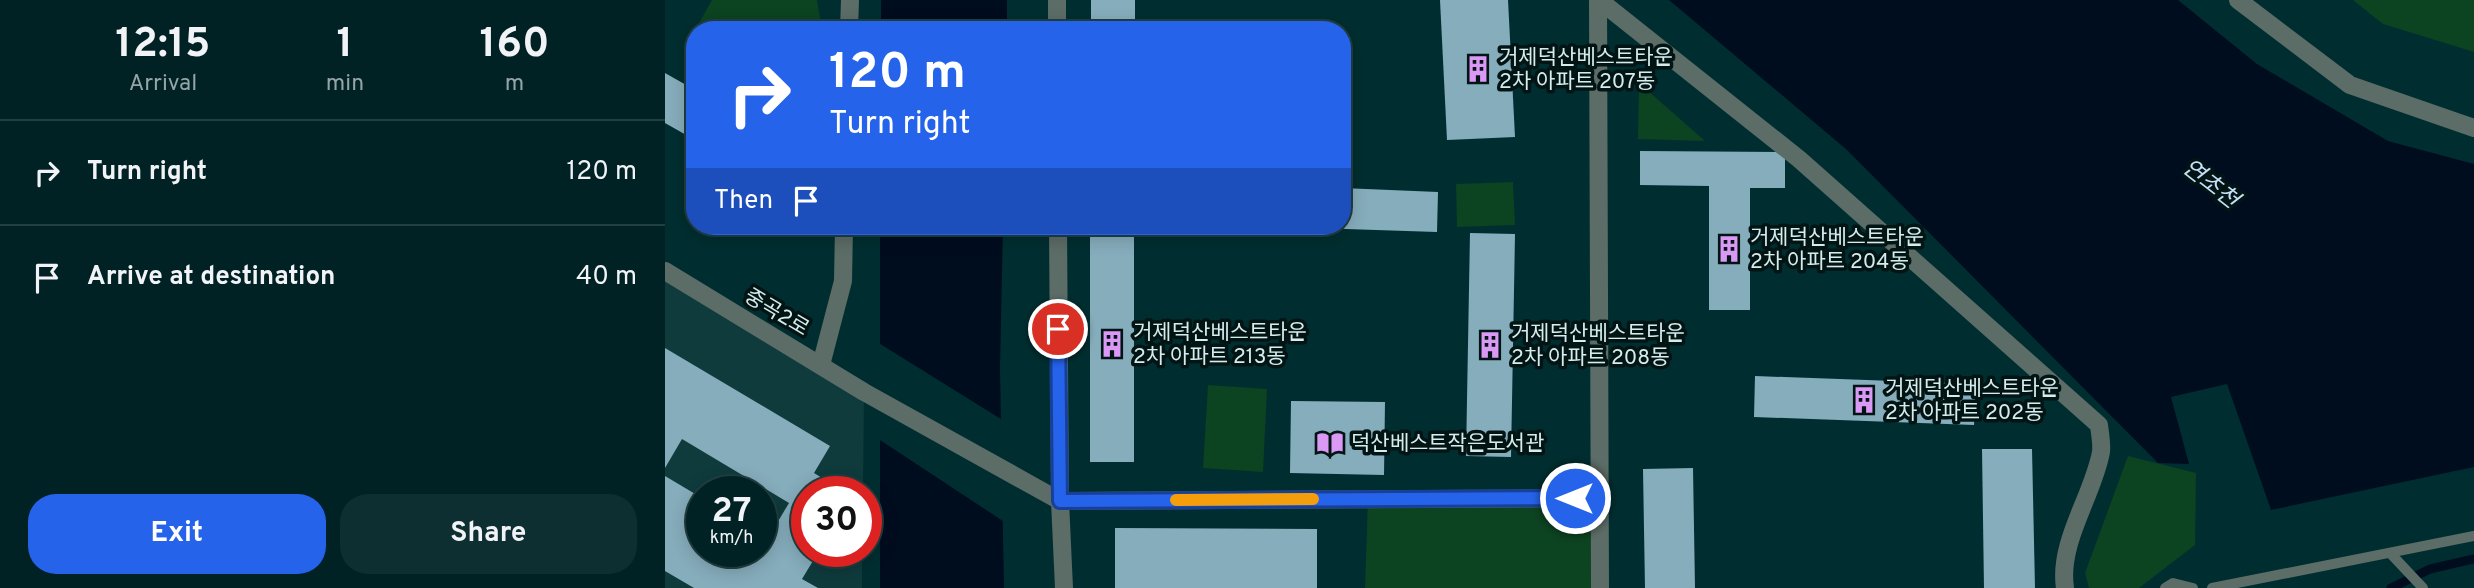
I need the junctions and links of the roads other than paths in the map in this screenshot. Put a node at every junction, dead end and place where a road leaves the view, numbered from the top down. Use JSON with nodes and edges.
{"nodes":[{"id":1,"x":850,"y":0,"type":"edge"},
{"id":2,"x":1057,"y":0,"type":"edge"},
{"id":3,"x":1598,"y":0,"type":"edge"},
{"id":4,"x":2238,"y":0,"type":"edge"},
{"id":5,"x":849,"y":21,"type":"edge"},
{"id":6,"x":1057,"y":21,"type":"edge"},
{"id":7,"x":2474,"y":128,"type":"edge"},
{"id":8,"x":844,"y":235,"type":"edge"},
{"id":9,"x":1058,"y":235,"type":"edge"},
{"id":10,"x":665,"y":271,"type":"edge"},
{"id":11,"x":821,"y":365,"type":"junction"},
{"id":12,"x":1600,"y":498,"type":"junction"},
{"id":13,"x":1060,"y":501,"type":"junction"},
{"id":14,"x":2474,"y":536,"type":"edge"},
{"id":15,"x":2392,"y":554,"type":"junction"},
{"id":16,"x":1064,"y":588,"type":"edge"},
{"id":17,"x":1600,"y":588,"type":"edge"},
{"id":18,"x":2065,"y":588,"type":"edge"},
{"id":19,"x":2165,"y":588,"type":"edge"},
{"id":20,"x":2193,"y":588,"type":"edge"},
{"id":21,"x":2212,"y":588,"type":"edge"},
{"id":22,"x":2423,"y":588,"type":"edge"}],
"edges":[{"from":1,"to":5,"type":"street"},
{"from":2,"to":6,"type":"street"},
{"from":3,"to":12,"type":"street"},
{"from":3,"to":18,"type":"street"},
{"from":4,"to":7,"type":"street"},
{"from":8,"to":11,"type":"street"},
{"from":9,"to":13,"type":"street"},
{"from":10,"to":11,"type":"street","name":"중곡2로"},
{"from":11,"to":13,"type":"street","name":"중곡2로"},
{"from":12,"to":13,"type":"street"},
{"from":12,"to":17,"type":"street"},
{"from":13,"to":16,"type":"street"},
{"from":14,"to":15,"type":"lane"},
{"from":15,"to":21,"type":"lane"},
{"from":15,"to":22,"type":"lane"},
{"from":19,"to":20,"type":"lane"}]}
